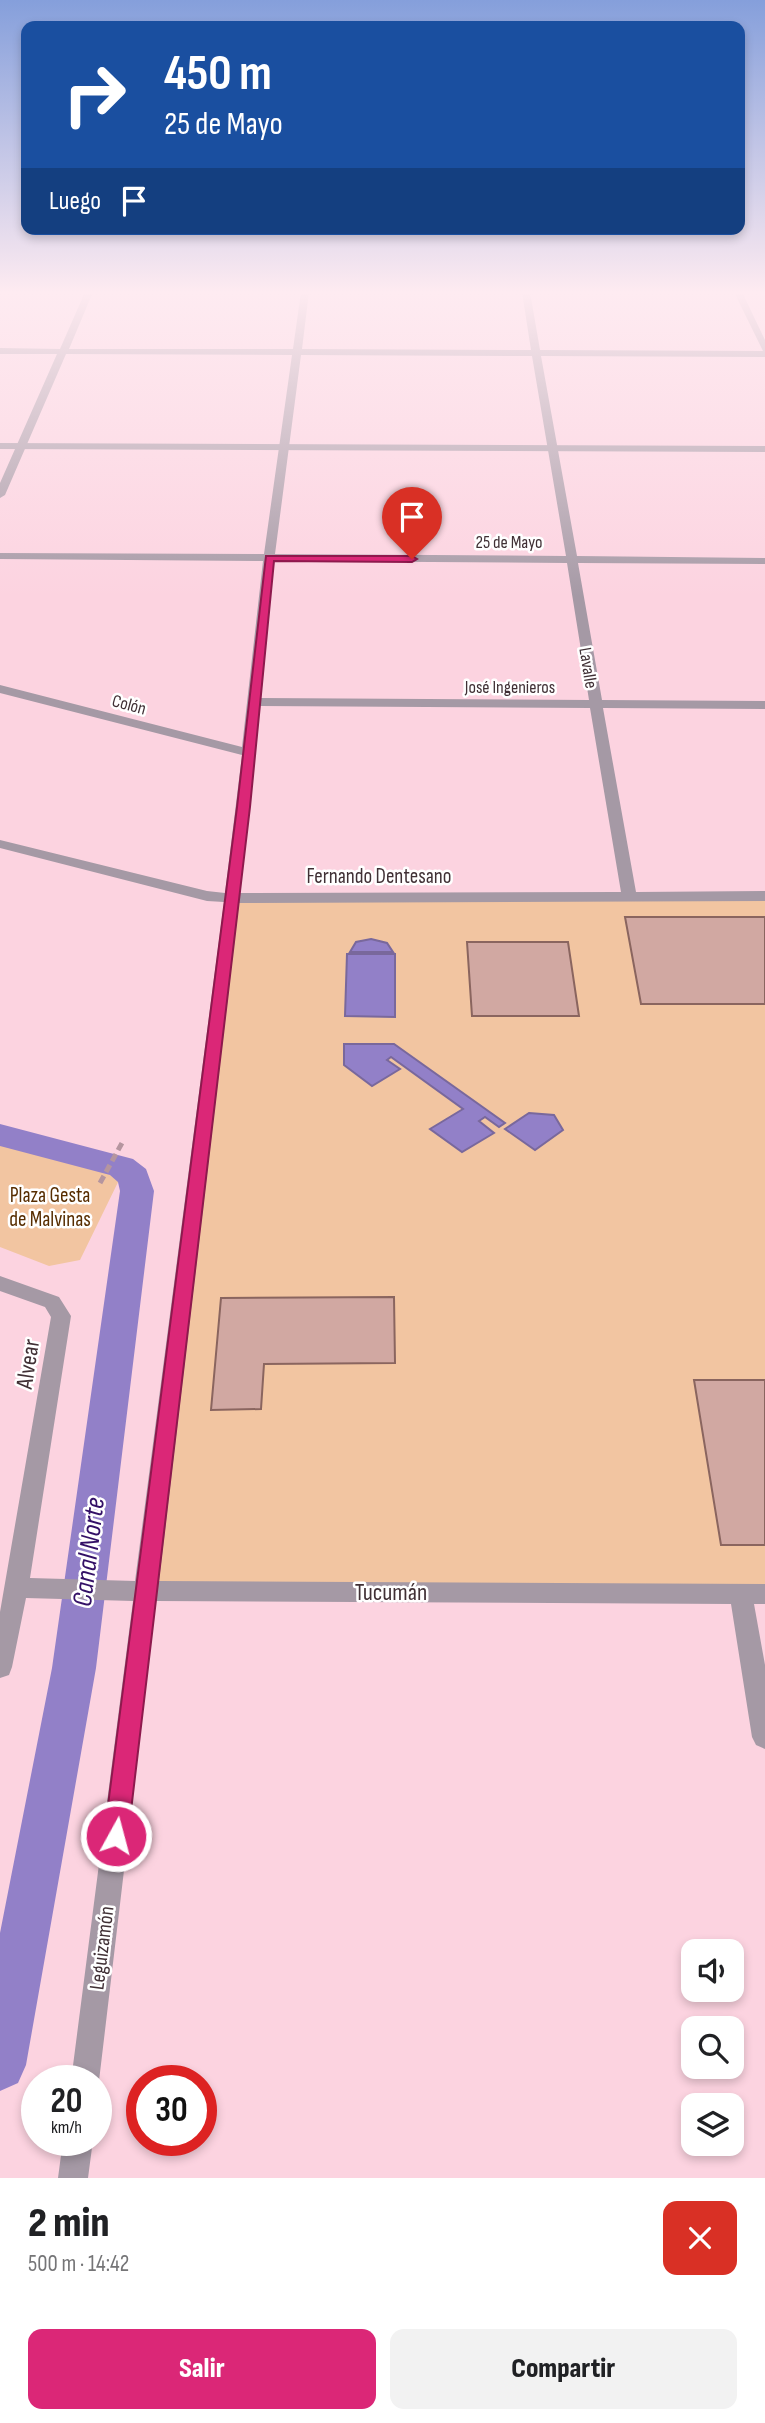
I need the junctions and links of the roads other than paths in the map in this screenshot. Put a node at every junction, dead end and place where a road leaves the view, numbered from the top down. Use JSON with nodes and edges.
{"nodes":[{"id":1,"x":45,"y":394,"type":"edge"},
{"id":2,"x":292,"y":394,"type":"edge"},
{"id":3,"x":543,"y":394,"type":"edge"},
{"id":4,"x":0,"y":438,"type":"edge"},
{"id":5,"x":765,"y":440,"type":"edge"},
{"id":6,"x":25,"y":442,"type":"junction"},
{"id":7,"x":286,"y":443,"type":"junction"},
{"id":8,"x":553,"y":444,"type":"junction"},
{"id":9,"x":0,"y":446,"type":"edge"},
{"id":10,"x":765,"y":449,"type":"edge"},
{"id":11,"x":0,"y":495,"type":"edge"},
{"id":12,"x":0,"y":556,"type":"edge"},
{"id":13,"x":269,"y":558,"type":"junction"},
{"id":14,"x":572,"y":559,"type":"junction"},
{"id":15,"x":765,"y":561,"type":"edge"},
{"id":16,"x":0,"y":689,"type":"edge"},
{"id":17,"x":255,"y":702,"type":"junction"},
{"id":18,"x":594,"y":705,"type":"junction"},
{"id":19,"x":765,"y":705,"type":"edge"},
{"id":20,"x":249,"y":753,"type":"junction"},
{"id":21,"x":0,"y":844,"type":"edge"},
{"id":22,"x":629,"y":896,"type":"junction"},
{"id":23,"x":765,"y":896,"type":"edge"},
{"id":24,"x":230,"y":898,"type":"junction"},
{"id":25,"x":0,"y":1283,"type":"edge"},
{"id":26,"x":17,"y":1588,"type":"junction"},
{"id":27,"x":147,"y":1591,"type":"junction"},
{"id":28,"x":753,"y":1594,"type":"edge"},
{"id":29,"x":0,"y":1668,"type":"edge"},
{"id":30,"x":765,"y":1737,"type":"edge"},
{"id":31,"x":87,"y":2065,"type":"edge"},
{"id":32,"x":76,"y":2156,"type":"edge"},
{"id":33,"x":73,"y":2178,"type":"edge"}],
"edges":[{"from":1,"to":6,"type":"street"},
{"from":2,"to":7,"type":"street","name":"Leguizamón"},
{"from":3,"to":8,"type":"street","name":"Lavalle"},
{"from":4,"to":6,"type":"street"},
{"from":5,"to":8,"type":"street"},
{"from":6,"to":7,"type":"street"},
{"from":6,"to":9,"type":"street"},
{"from":6,"to":11,"type":"street"},
{"from":7,"to":8,"type":"street"},
{"from":7,"to":13,"type":"street","name":"Leguizamón"},
{"from":8,"to":10,"type":"street"},
{"from":8,"to":14,"type":"street","name":"Lavalle"},
{"from":12,"to":13,"type":"street","name":"25 de Mayo"},
{"from":13,"to":14,"type":"street","name":"25 de Mayo"},
{"from":13,"to":17,"type":"street","name":"Leguizamón"},
{"from":14,"to":15,"type":"street","name":"25 de Mayo"},
{"from":14,"to":18,"type":"street","name":"Lavalle"},
{"from":16,"to":20,"type":"street","name":"Colón"},
{"from":17,"to":18,"type":"street","name":"José Ingenieros"},
{"from":17,"to":20,"type":"street","name":"Leguizamón"},
{"from":18,"to":19,"type":"street","name":"José Ingenieros"},
{"from":18,"to":22,"type":"street","name":"Lavalle"},
{"from":20,"to":24,"type":"street","name":"Leguizamón"},
{"from":21,"to":24,"type":"street","name":"Fernando Dentesano"},
{"from":22,"to":23,"type":"street","name":"Fernando Dentesano"},
{"from":22,"to":24,"type":"street","name":"Fernando Dentesano"},
{"from":24,"to":27,"type":"street","name":"Leguizamón"},
{"from":25,"to":26,"type":"street","name":"Alvear"},
{"from":26,"to":27,"type":"street","name":"Tucumán"},
{"from":26,"to":29,"type":"street","name":"Alvear"},
{"from":27,"to":28,"type":"street","name":"Tucumán"},
{"from":27,"to":31,"type":"street","name":"Leguizamón"},
{"from":28,"to":30,"type":"street"},
{"from":32,"to":33,"type":"street"}]}
